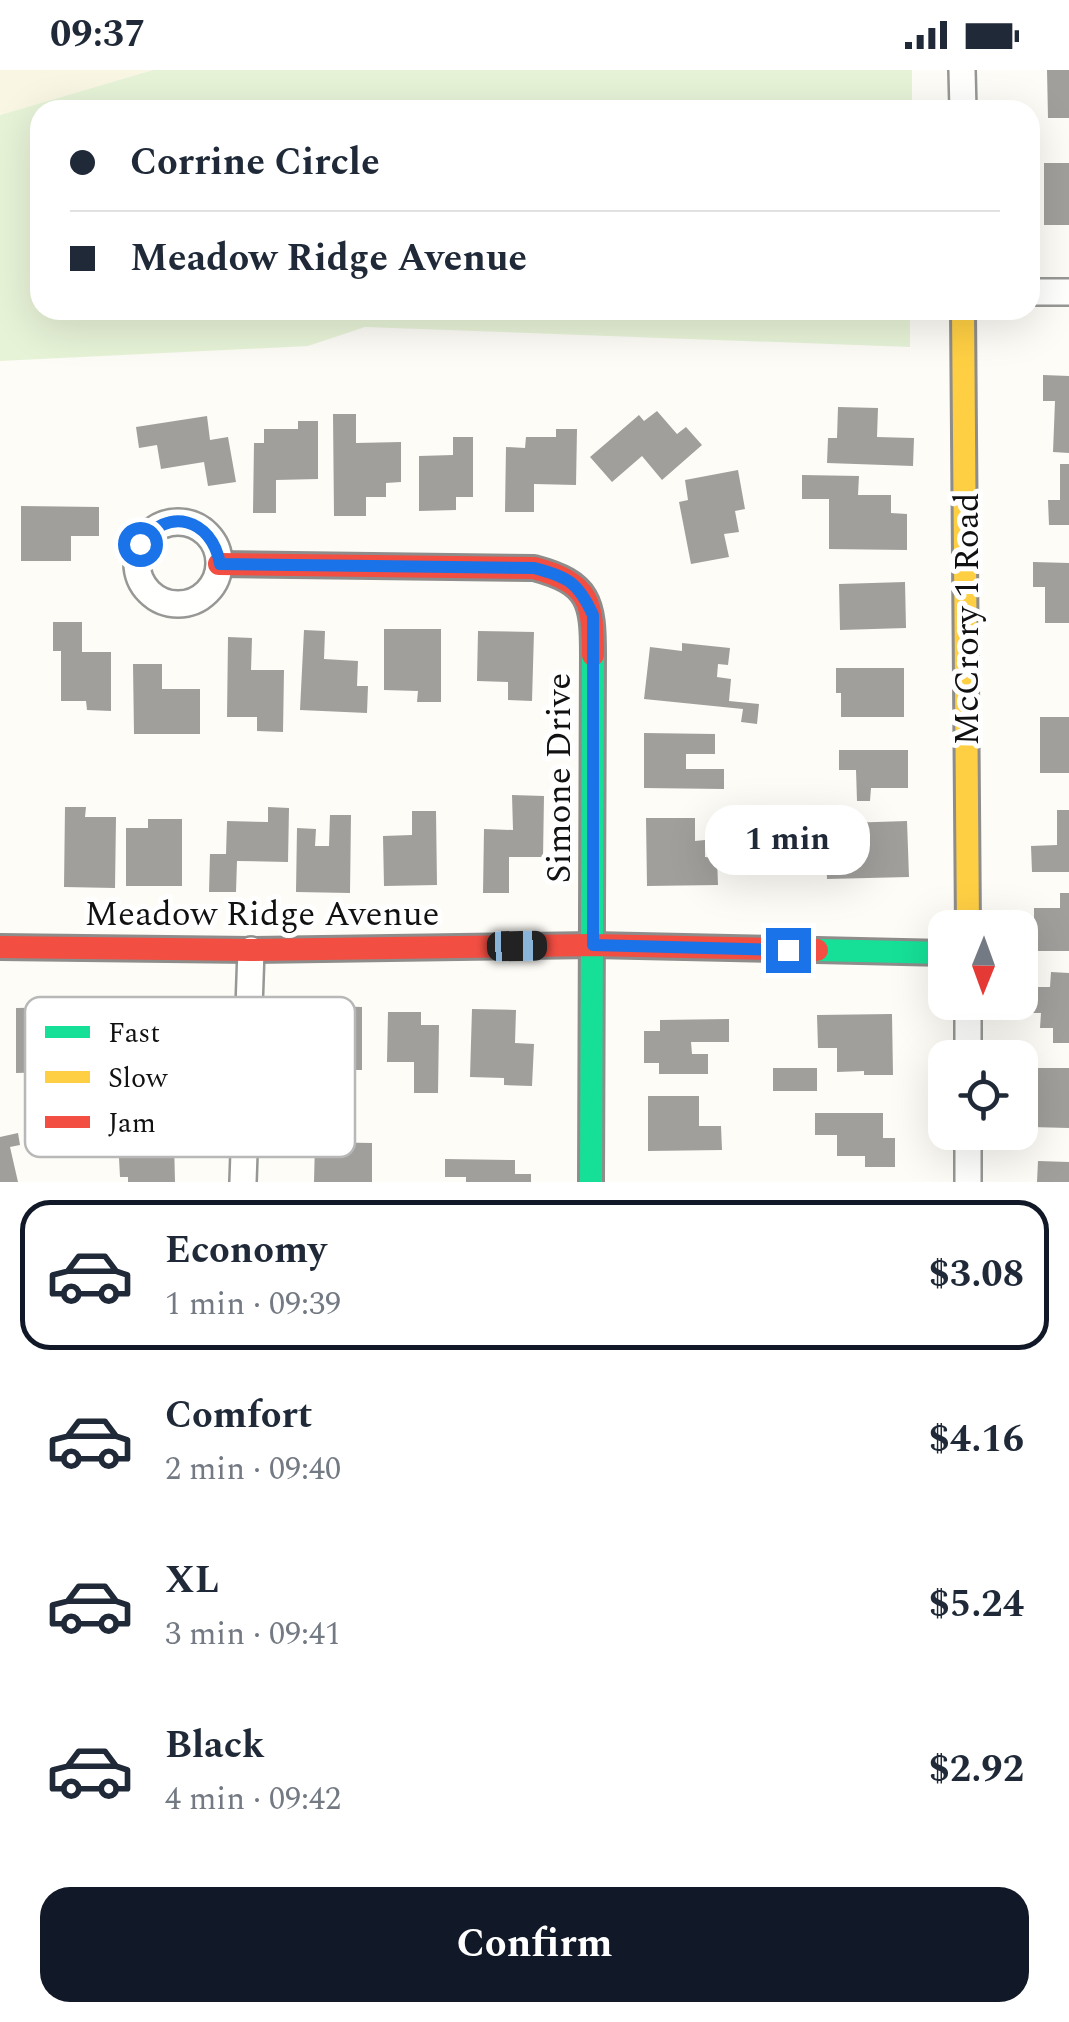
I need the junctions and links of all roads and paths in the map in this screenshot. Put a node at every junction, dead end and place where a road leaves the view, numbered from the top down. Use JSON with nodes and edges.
{"nodes":[{"id":1,"x":962,"y":70,"type":"edge"},
{"id":2,"x":962,"y":100,"type":"edge"},
{"id":3,"x":1040,"y":292,"type":"edge"},
{"id":4,"x":1069,"y":292,"type":"edge"},
{"id":5,"x":963,"y":320,"type":"edge"},
{"id":6,"x":220,"y":564,"type":"dead end"},
{"id":7,"x":968,"y":910,"type":"edge"},
{"id":8,"x":593,"y":945,"type":"junction"},
{"id":9,"x":0,"y":947,"type":"edge"},
{"id":10,"x":252,"y":950,"type":"junction"},
{"id":11,"x":928,"y":953,"type":"edge"},
{"id":12,"x":250,"y":997,"type":"edge"},
{"id":13,"x":968,"y":1150,"type":"edge"},
{"id":14,"x":244,"y":1157,"type":"edge"},
{"id":15,"x":243,"y":1182,"type":"edge"},
{"id":16,"x":591,"y":1182,"type":"edge"},
{"id":17,"x":968,"y":1182,"type":"edge"}],
"edges":[{"from":1,"to":2,"type":"street"},
{"from":3,"to":4,"type":"street"},
{"from":5,"to":7,"type":"street","name":"McCrory 1 Road"},
{"from":6,"to":8,"type":"street","name":"Simone Drive"},
{"from":8,"to":10,"type":"street","name":"Meadow Ridge Avenue"},
{"from":8,"to":11,"type":"street","name":"Meadow Ridge Avenue"},
{"from":8,"to":16,"type":"street","name":"Simone Drive"},
{"from":9,"to":10,"type":"street","name":"Meadow Ridge Avenue"},
{"from":10,"to":12,"type":"street"},
{"from":13,"to":17,"type":"street"},
{"from":14,"to":15,"type":"street"}]}
